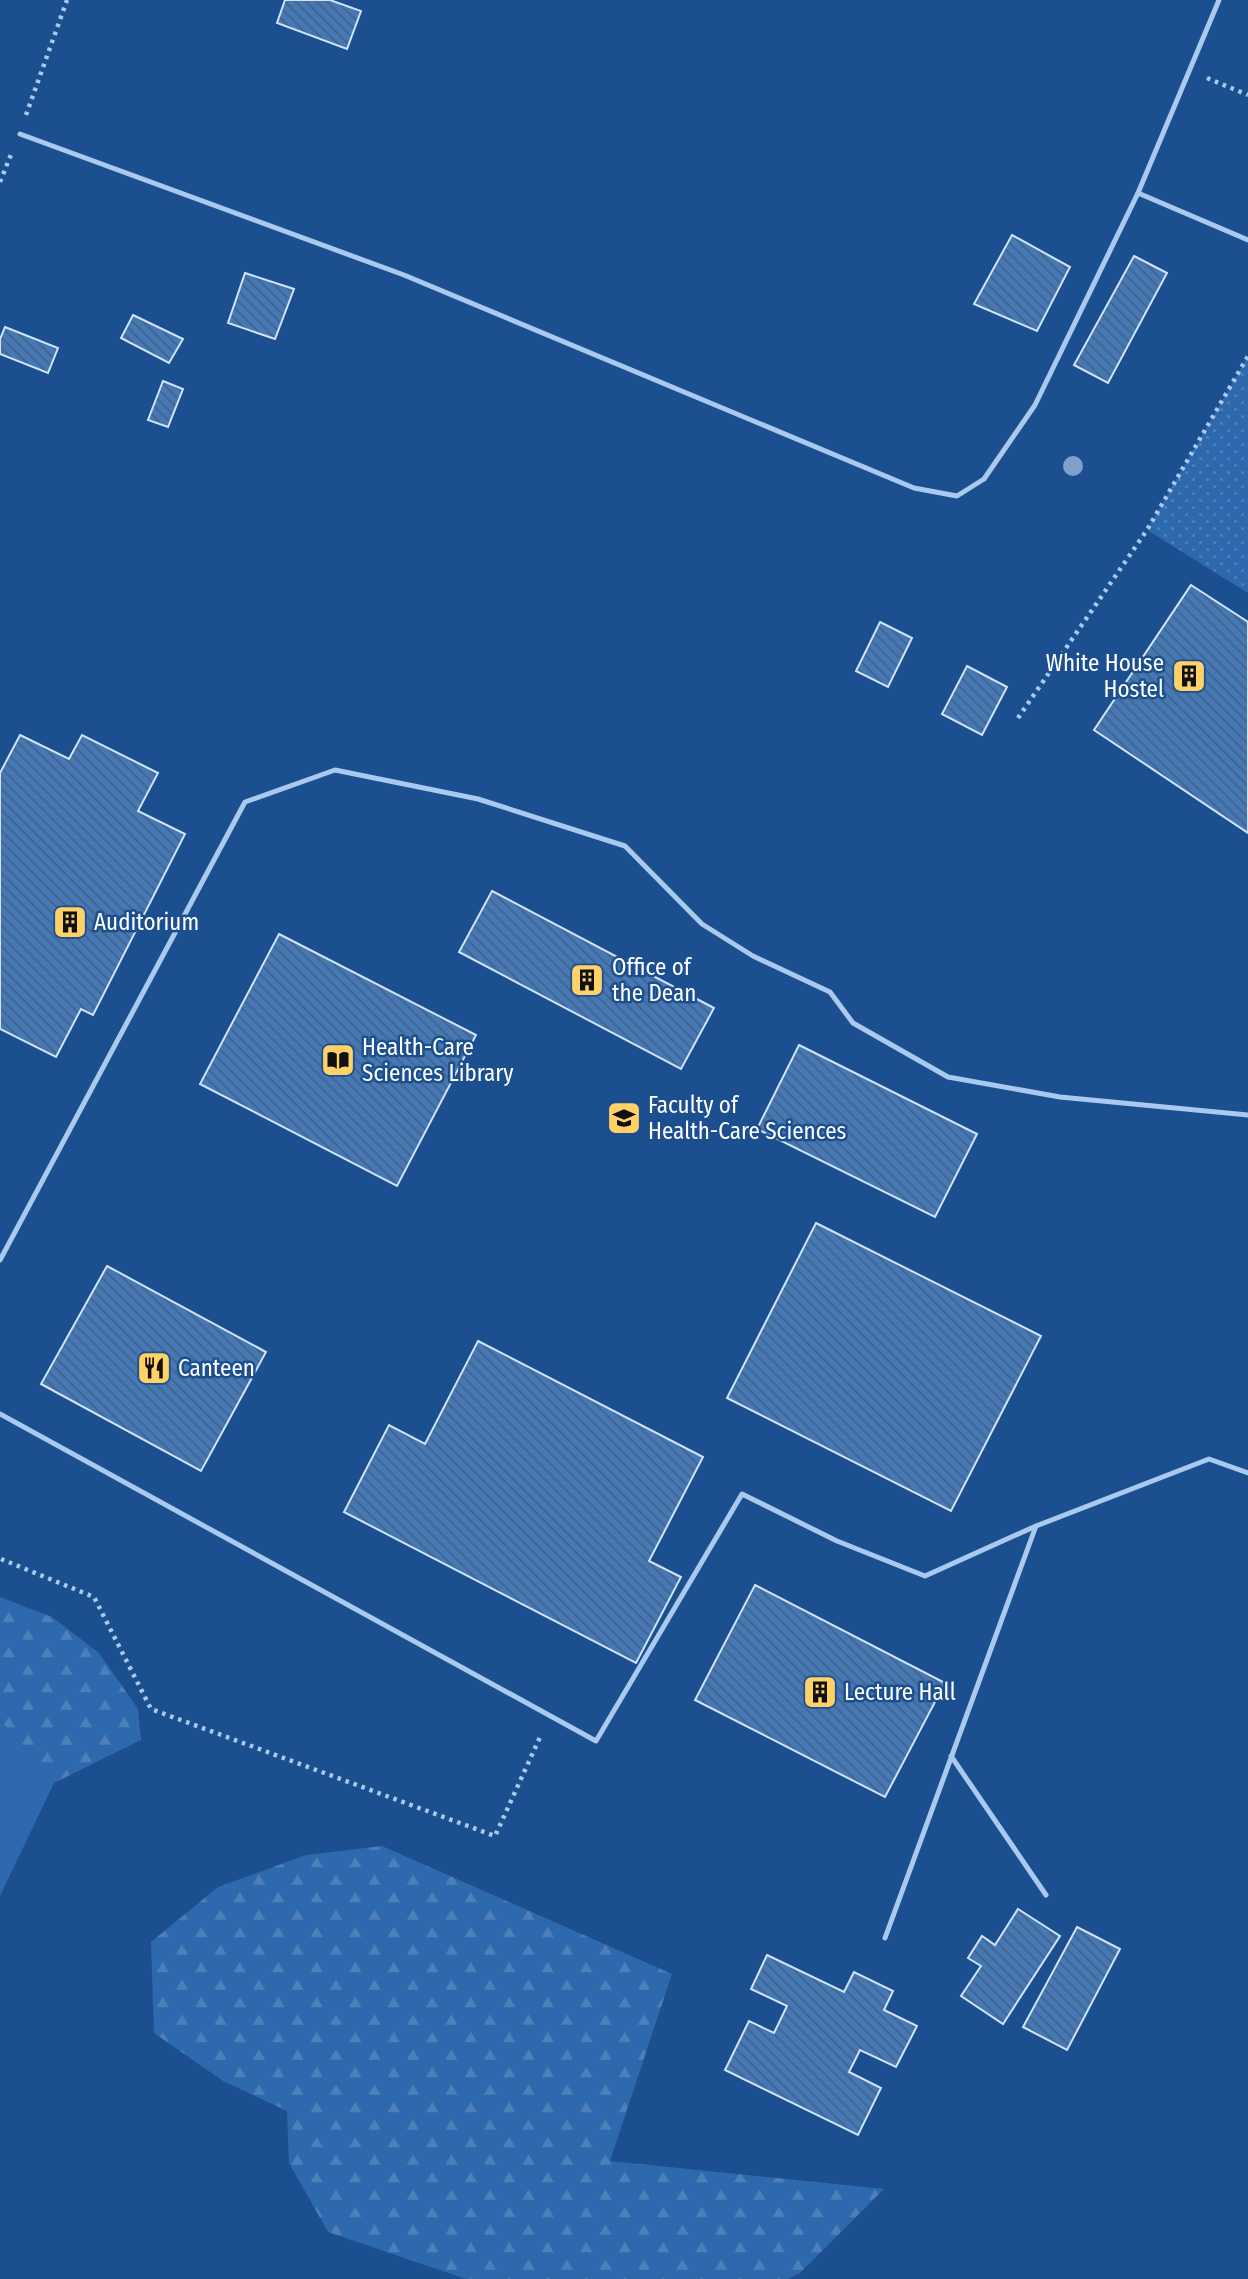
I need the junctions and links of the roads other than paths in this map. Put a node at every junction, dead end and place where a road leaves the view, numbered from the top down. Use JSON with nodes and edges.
{"nodes":[{"id":1,"x":1219,"y":0,"type":"edge"},
{"id":2,"x":20,"y":134,"type":"road end"},
{"id":3,"x":1138,"y":193,"type":"junction"},
{"id":4,"x":1248,"y":240,"type":"edge"},
{"id":5,"x":1248,"y":1115,"type":"edge"},
{"id":6,"x":0,"y":1260,"type":"edge"},
{"id":7,"x":0,"y":1414,"type":"edge"},
{"id":8,"x":1248,"y":1473,"type":"edge"},
{"id":9,"x":1036,"y":1527,"type":"junction"},
{"id":10,"x":951,"y":1756,"type":"junction"},
{"id":11,"x":1046,"y":1895,"type":"dead end"},
{"id":12,"x":885,"y":1938,"type":"dead end"}],
"edges":[{"from":1,"to":3,"type":"lane"},
{"from":2,"to":3,"type":"lane"},
{"from":3,"to":4,"type":"lane"},
{"from":5,"to":6,"type":"lane"},
{"from":7,"to":9,"type":"lane"},
{"from":8,"to":9,"type":"lane"},
{"from":9,"to":10,"type":"lane"},
{"from":10,"to":11,"type":"lane"},
{"from":10,"to":12,"type":"lane"}]}
